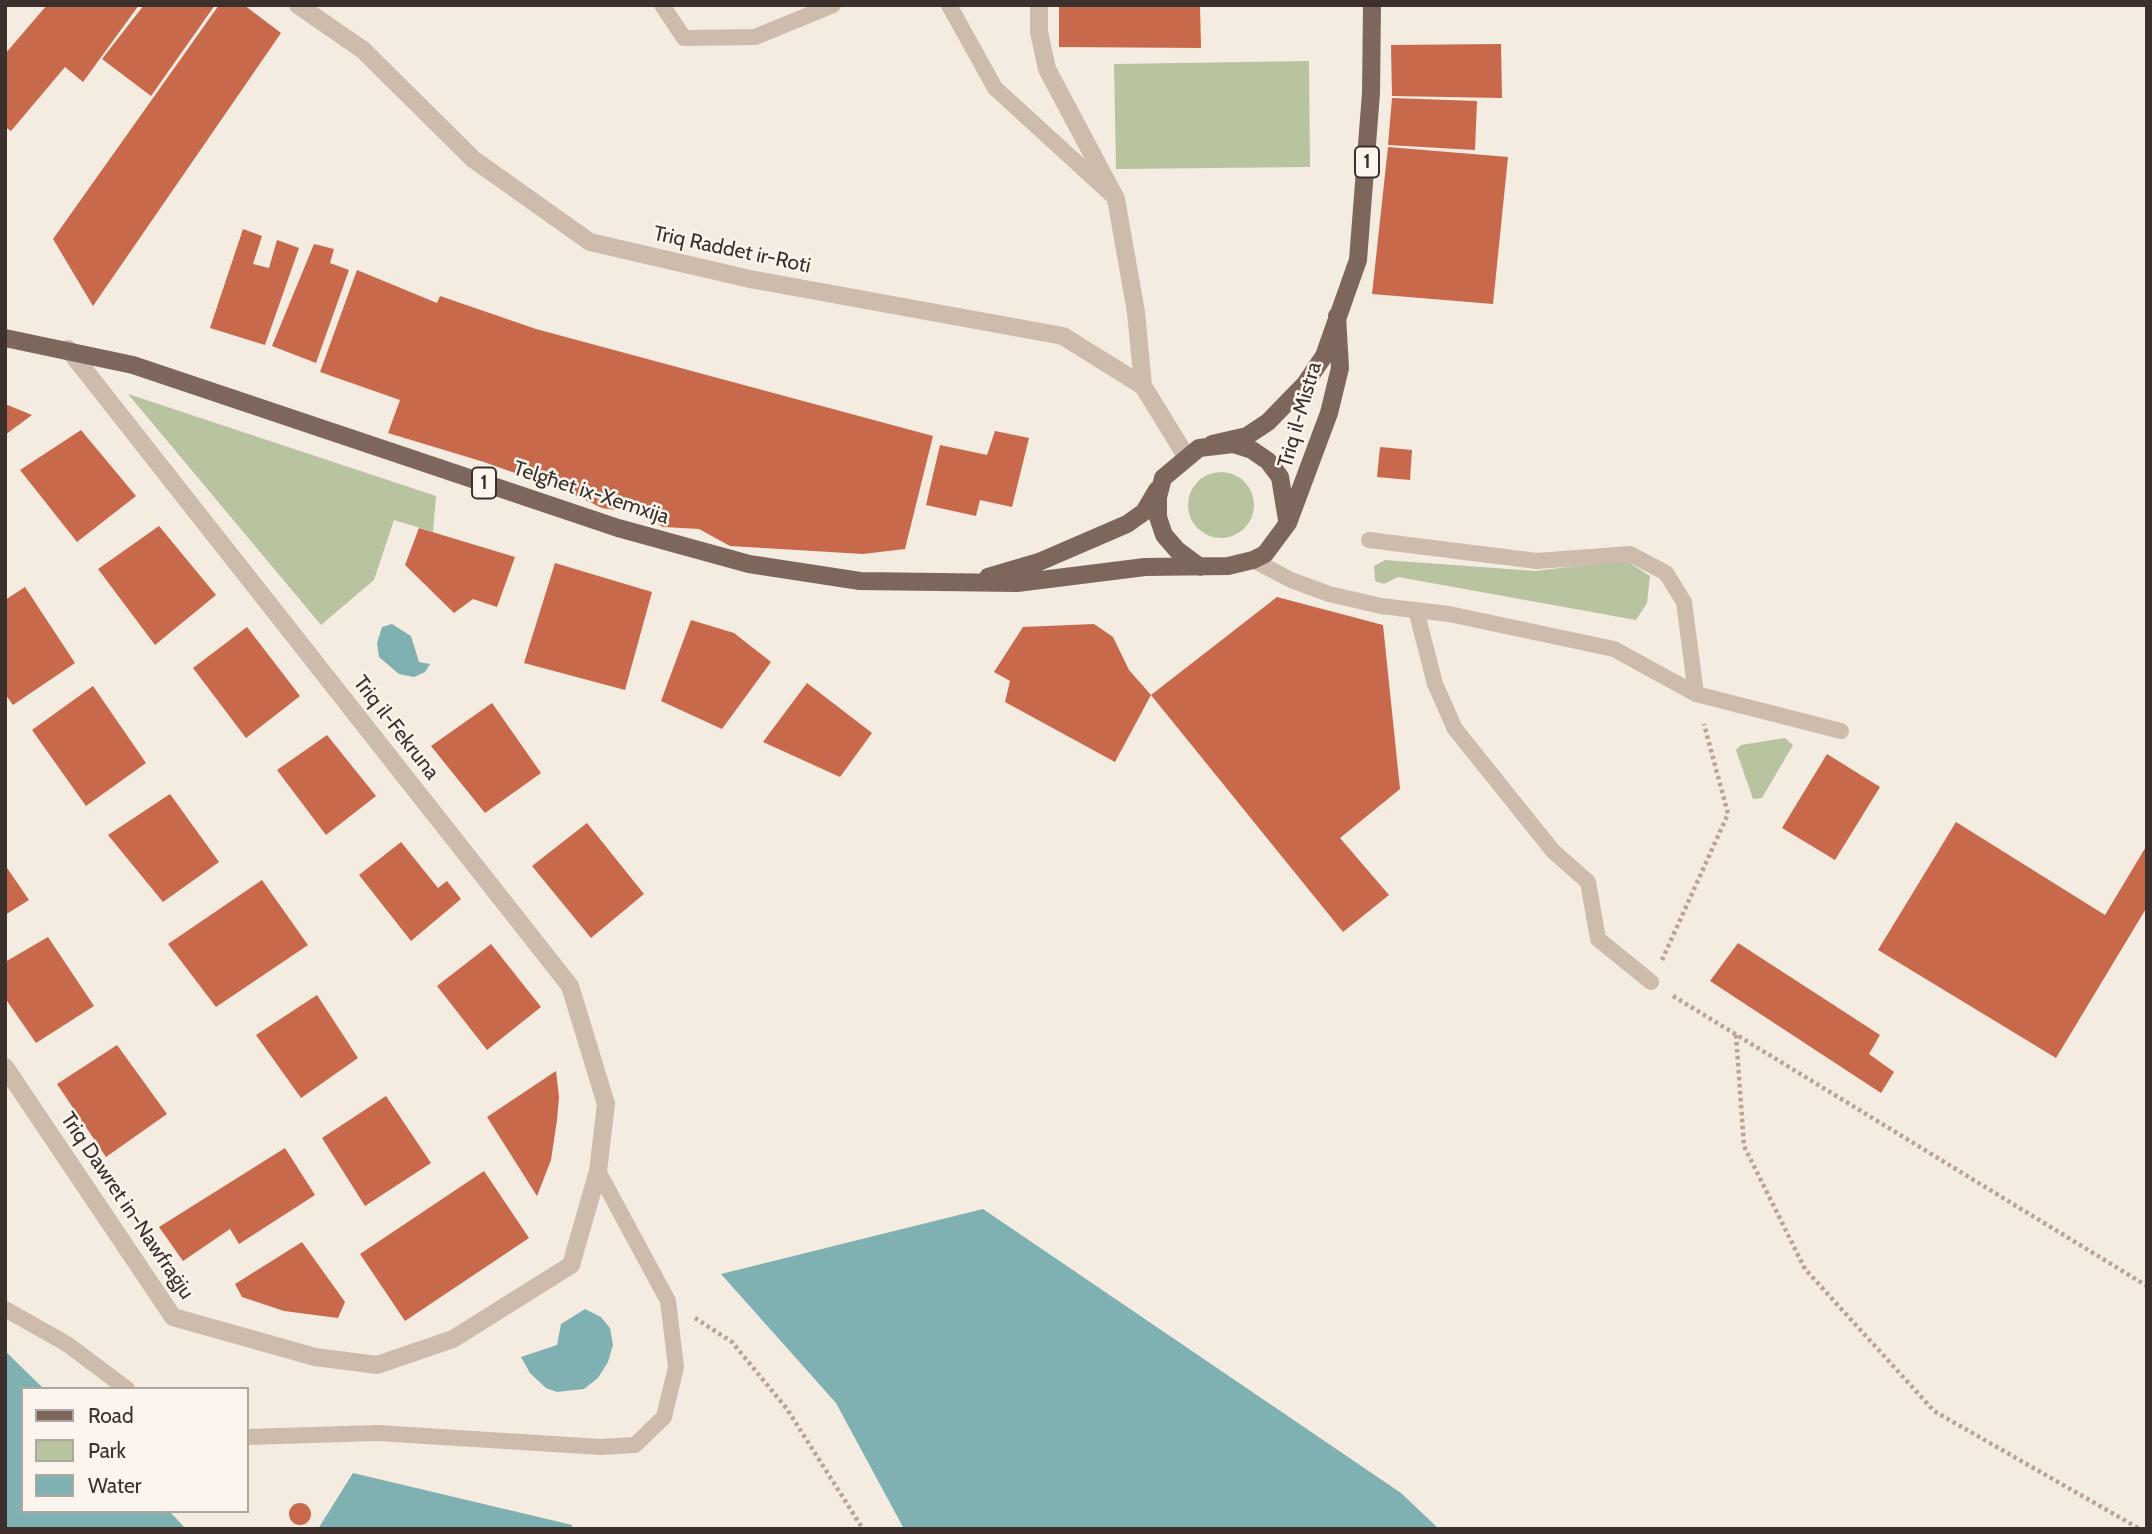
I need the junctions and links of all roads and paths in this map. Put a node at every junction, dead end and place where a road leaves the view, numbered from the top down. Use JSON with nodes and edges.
{"nodes":[{"id":1,"x":298,"y":5,"type":"edge"},
{"id":2,"x":662,"y":5,"type":"edge"},
{"id":3,"x":833,"y":5,"type":"edge"},
{"id":4,"x":948,"y":5,"type":"edge"},
{"id":5,"x":1039,"y":5,"type":"edge"},
{"id":6,"x":1372,"y":5,"type":"edge"},
{"id":7,"x":1116,"y":199,"type":"junction"},
{"id":8,"x":1338,"y":316,"type":"junction"},
{"id":9,"x":5,"y":338,"type":"edge"},
{"id":10,"x":68,"y":349,"type":"junction"},
{"id":11,"x":1143,"y":386,"type":"junction"},
{"id":12,"x":1212,"y":444,"type":"junction"},
{"id":13,"x":1186,"y":456,"type":"junction"},
{"id":14,"x":1163,"y":478,"type":"junction"},
{"id":15,"x":1288,"y":524,"type":"junction"},
{"id":16,"x":1368,"y":540,"type":"dead end"},
{"id":17,"x":1253,"y":561,"type":"junction"},
{"id":18,"x":1200,"y":567,"type":"junction"},
{"id":19,"x":971,"y":582,"type":"junction"},
{"id":20,"x":1416,"y":610,"type":"junction"},
{"id":21,"x":1696,"y":694,"type":"junction"},
{"id":22,"x":1841,"y":731,"type":"dead end"},
{"id":23,"x":1651,"y":982,"type":"junction"},
{"id":24,"x":1736,"y":1034,"type":"junction"},
{"id":25,"x":5,"y":1067,"type":"edge"},
{"id":26,"x":598,"y":1171,"type":"junction"},
{"id":27,"x":2147,"y":1286,"type":"edge"},
{"id":28,"x":668,"y":1301,"type":"junction"},
{"id":29,"x":5,"y":1309,"type":"edge"},
{"id":30,"x":124,"y":1387,"type":"edge"},
{"id":31,"x":248,"y":1437,"type":"edge"},
{"id":32,"x":863,"y":1529,"type":"edge"},
{"id":33,"x":2140,"y":1529,"type":"edge"}],
"edges":[{"from":1,"to":11,"type":"street","name":"Triq Raddet ir-Roti"},
{"from":2,"to":3,"type":"lane"},
{"from":4,"to":7,"type":"lane"},
{"from":5,"to":7,"type":"street"},
{"from":6,"to":8,"type":"main road","name":"Triq il-Mistra","number":"1"},
{"from":7,"to":11,"type":"street"},
{"from":8,"to":12,"type":"main road","name":"Triq il-Mistra","number":"1"},
{"from":8,"to":15,"type":"main road","name":"Triq il-Mistra","number":"1"},
{"from":9,"to":10,"type":"main road","name":"Telgħet ix-Xemxija","number":"1"},
{"from":10,"to":19,"type":"main road","name":"Telgħet ix-Xemxija","number":"1"},
{"from":10,"to":26,"type":"street","name":"Triq il-Fekruna"},
{"from":11,"to":13,"type":"street","name":"Triq Raddet ir-Roti"},
{"from":12,"to":13,"type":"main road","number":"1"},
{"from":12,"to":15,"type":"main road"},
{"from":13,"to":14,"type":"main road","number":"1"},
{"from":14,"to":18,"type":"main road"},
{"from":14,"to":19,"type":"main road","name":"Telgħet ix-Xemxija","number":"1"},
{"from":15,"to":17,"type":"main road","number":"1"},
{"from":16,"to":21,"type":"lane"},
{"from":17,"to":18,"type":"main road","number":"1"},
{"from":17,"to":20,"type":"lane"},
{"from":18,"to":19,"type":"main road","name":"Telgħet ix-Xemxija","number":"1"},
{"from":20,"to":21,"type":"lane"},
{"from":20,"to":23,"type":"lane"},
{"from":21,"to":22,"type":"lane"},
{"from":21,"to":23,"type":"path"},
{"from":23,"to":24,"type":"path"},
{"from":24,"to":27,"type":"path"},
{"from":24,"to":33,"type":"path"},
{"from":25,"to":26,"type":"street","name":"Triq Dawret in-Nawfraġju"},
{"from":26,"to":28,"type":"lane"},
{"from":28,"to":31,"type":"lane"},
{"from":28,"to":32,"type":"path"},
{"from":29,"to":30,"type":"lane"}]}
